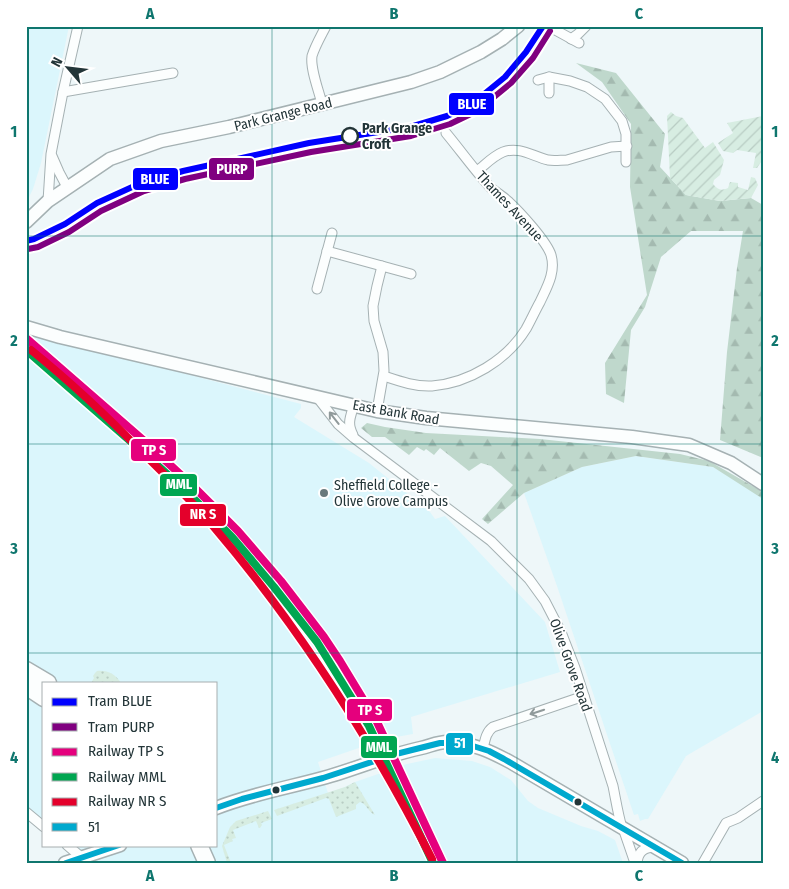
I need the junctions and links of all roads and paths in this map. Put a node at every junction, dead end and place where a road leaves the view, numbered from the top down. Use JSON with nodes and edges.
{"nodes":[{"id":1,"x":78,"y":26,"type":"edge"},
{"id":2,"x":326,"y":26,"type":"edge"},
{"id":3,"x":518,"y":26,"type":"edge"},
{"id":4,"x":548,"y":26,"type":"edge"},
{"id":5,"x":586,"y":26,"type":"edge"},
{"id":6,"x":173,"y":73,"type":"dead end"},
{"id":7,"x":549,"y":77,"type":"junction"},
{"id":8,"x":538,"y":80,"type":"dead end"},
{"id":9,"x":64,"y":92,"type":"junction"},
{"id":10,"x":549,"y":93,"type":"dead end"},
{"id":11,"x":322,"y":104,"type":"junction"},
{"id":12,"x":446,"y":133,"type":"dead end"},
{"id":13,"x":627,"y":146,"type":"junction"},
{"id":14,"x":51,"y":154,"type":"junction"},
{"id":15,"x":626,"y":162,"type":"dead end"},
{"id":16,"x":477,"y":171,"type":"junction"},
{"id":17,"x":67,"y":187,"type":"junction"},
{"id":18,"x":48,"y":201,"type":"junction"},
{"id":19,"x":26,"y":222,"type":"edge"},
{"id":20,"x":332,"y":233,"type":"dead end"},
{"id":21,"x":327,"y":251,"type":"junction"},
{"id":22,"x":382,"y":266,"type":"junction"},
{"id":23,"x":410,"y":274,"type":"dead end"},
{"id":24,"x":317,"y":289,"type":"dead end"},
{"id":25,"x":26,"y":327,"type":"edge"},
{"id":26,"x":384,"y":376,"type":"junction"},
{"id":27,"x":317,"y":397,"type":"junction"},
{"id":28,"x":354,"y":405,"type":"junction"},
{"id":29,"x":377,"y":411,"type":"junction"},
{"id":30,"x":354,"y":438,"type":"junction"},
{"id":31,"x":763,"y":484,"type":"edge"},
{"id":32,"x":26,"y":670,"type":"edge"},
{"id":33,"x":46,"y":682,"type":"edge"},
{"id":34,"x":26,"y":686,"type":"edge"},
{"id":35,"x":584,"y":696,"type":"junction"},
{"id":36,"x":42,"y":697,"type":"edge"},
{"id":37,"x":484,"y":749,"type":"junction"},
{"id":38,"x":763,"y":801,"type":"edge"},
{"id":39,"x":218,"y":807,"type":"edge"},
{"id":40,"x":26,"y":812,"type":"edge"},
{"id":41,"x":42,"y":825,"type":"edge"},
{"id":42,"x":623,"y":828,"type":"junction"},
{"id":43,"x":67,"y":846,"type":"edge"},
{"id":44,"x":117,"y":846,"type":"edge"},
{"id":45,"x":200,"y":846,"type":"edge"},
{"id":46,"x":656,"y":847,"type":"junction"},
{"id":47,"x":81,"y":857,"type":"junction"},
{"id":48,"x":65,"y":863,"type":"edge"},
{"id":49,"x":207,"y":863,"type":"edge"},
{"id":50,"x":636,"y":863,"type":"edge"},
{"id":51,"x":682,"y":863,"type":"edge"},
{"id":52,"x":703,"y":863,"type":"edge"}],
"edges":[{"from":1,"to":9,"type":"street"},
{"from":2,"to":11,"type":"street"},
{"from":3,"to":11,"type":"street","name":"Park Grange Road"},
{"from":4,"to":5,"type":"street"},
{"from":6,"to":9,"type":"street"},
{"from":7,"to":8,"type":"street"},
{"from":7,"to":10,"type":"street"},
{"from":7,"to":13,"type":"street"},
{"from":9,"to":14,"type":"street"},
{"from":11,"to":17,"type":"street","name":"Park Grange Road"},
{"from":12,"to":16,"type":"street","name":"Thames Avenue"},
{"from":13,"to":15,"type":"street"},
{"from":13,"to":16,"type":"street"},
{"from":14,"to":17,"type":"street"},
{"from":14,"to":18,"type":"street"},
{"from":16,"to":26,"type":"street","name":"Thames Avenue"},
{"from":17,"to":18,"type":"street","name":"Park Grange Road"},
{"from":18,"to":19,"type":"street","name":"Park Grange Road"},
{"from":20,"to":21,"type":"street"},
{"from":21,"to":22,"type":"street"},
{"from":21,"to":24,"type":"street"},
{"from":22,"to":23,"type":"street"},
{"from":22,"to":26,"type":"street"},
{"from":25,"to":27,"type":"street","name":"East Bank Road"},
{"from":26,"to":29,"type":"street"},
{"from":27,"to":28,"type":"street","name":"East Bank Road"},
{"from":30,"to":27,"type":"street","name":"Olive Grove Road","one_way":true},
{"from":28,"to":29,"type":"street","name":"East Bank Road"},
{"from":28,"to":30,"type":"street"},
{"from":29,"to":31,"type":"street","name":"East Bank Road"},
{"from":30,"to":35,"type":"street","name":"Olive Grove Road"},
{"from":32,"to":33,"type":"highway"},
{"from":34,"to":36,"type":"highway"},
{"from":35,"to":37,"type":"street","one_way":true},
{"from":35,"to":42,"type":"street","name":"Olive Grove Road"},
{"from":37,"to":39,"type":"street"},
{"from":37,"to":42,"type":"street"},
{"from":38,"to":52,"type":"street"},
{"from":40,"to":41,"type":"street"},
{"from":42,"to":46,"type":"street"},
{"from":42,"to":50,"type":"street","name":"Olive Grove Road"},
{"from":43,"to":47,"type":"street"},
{"from":44,"to":47,"type":"street"},
{"from":45,"to":49,"type":"highway"},
{"from":46,"to":50,"type":"street","name":"Olive Grove Road"},
{"from":46,"to":51,"type":"street"},
{"from":47,"to":48,"type":"street"}]}
